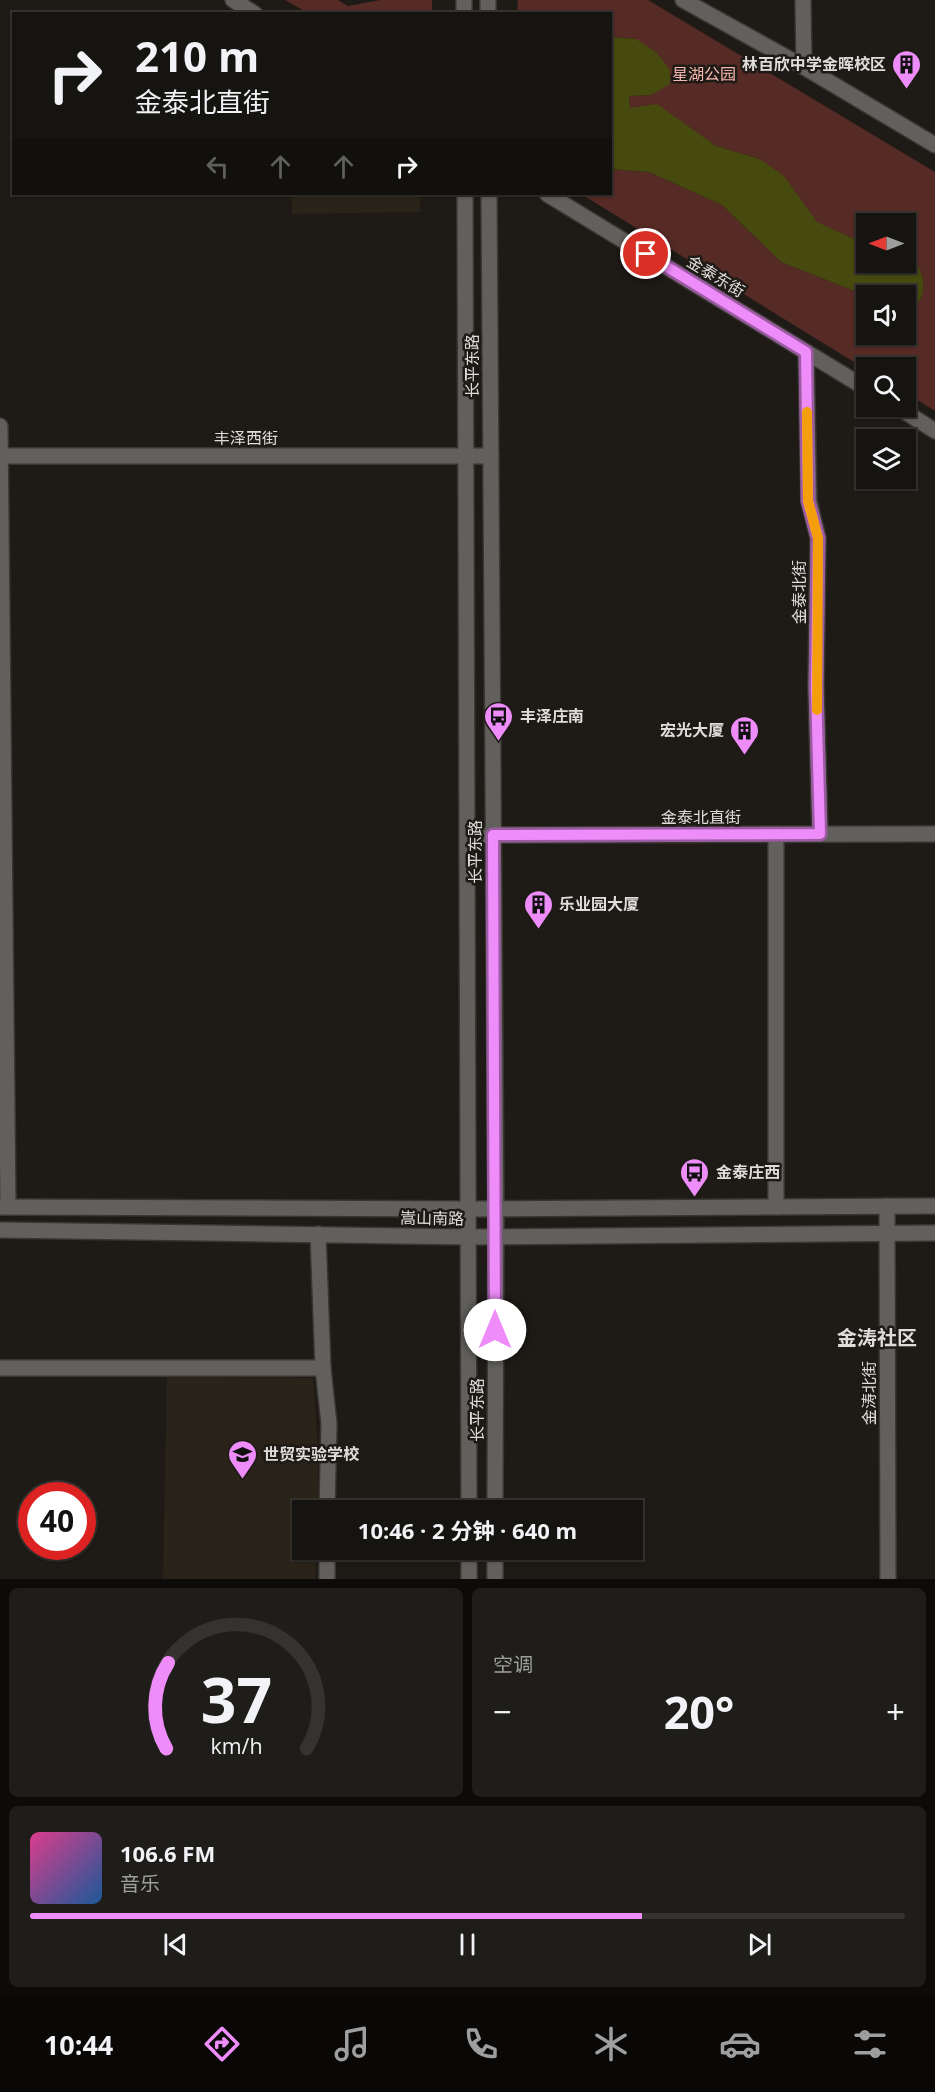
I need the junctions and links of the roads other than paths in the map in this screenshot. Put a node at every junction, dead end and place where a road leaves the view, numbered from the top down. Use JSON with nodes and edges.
{"nodes":[{"id":1,"x":233,"y":0,"type":"edge"},
{"id":2,"x":683,"y":0,"type":"edge"},
{"id":3,"x":803,"y":0,"type":"edge"},
{"id":4,"x":252,"y":12,"type":"edge"},
{"id":5,"x":804,"y":67,"type":"junction"},
{"id":6,"x":935,"y":145,"type":"edge"},
{"id":7,"x":465,"y":195,"type":"edge"},
{"id":8,"x":489,"y":195,"type":"edge"},
{"id":9,"x":549,"y":195,"type":"edge"},
{"id":10,"x":806,"y":352,"type":"junction"},
{"id":11,"x":856,"y":382,"type":"edge"},
{"id":12,"x":913,"y":417,"type":"edge"},
{"id":13,"x":0,"y":426,"type":"edge"},
{"id":14,"x":935,"y":431,"type":"edge"},
{"id":15,"x":0,"y":456,"type":"edge"},
{"id":16,"x":466,"y":456,"type":"junction"},
{"id":17,"x":491,"y":456,"type":"junction"},
{"id":18,"x":776,"y":834,"type":"junction"},
{"id":19,"x":820,"y":834,"type":"junction"},
{"id":20,"x":935,"y":834,"type":"edge"},
{"id":21,"x":468,"y":835,"type":"junction"},
{"id":22,"x":493,"y":835,"type":"junction"},
{"id":23,"x":2,"y":890,"type":"edge"},
{"id":24,"x":887,"y":1206,"type":"junction"},
{"id":25,"x":935,"y":1206,"type":"edge"},
{"id":26,"x":4,"y":1207,"type":"edge"},
{"id":27,"x":776,"y":1207,"type":"junction"},
{"id":28,"x":469,"y":1209,"type":"junction"},
{"id":29,"x":496,"y":1209,"type":"junction"},
{"id":30,"x":0,"y":1230,"type":"edge"},
{"id":31,"x":887,"y":1233,"type":"junction"},
{"id":32,"x":935,"y":1233,"type":"edge"},
{"id":33,"x":318,"y":1234,"type":"junction"},
{"id":34,"x":469,"y":1237,"type":"junction"},
{"id":35,"x":495,"y":1237,"type":"junction"},
{"id":36,"x":0,"y":1368,"type":"edge"},
{"id":37,"x":323,"y":1368,"type":"junction"},
{"id":38,"x":327,"y":1500,"type":"edge"},
{"id":39,"x":469,"y":1500,"type":"edge"},
{"id":40,"x":495,"y":1500,"type":"edge"},
{"id":41,"x":327,"y":1560,"type":"edge"},
{"id":42,"x":469,"y":1560,"type":"edge"},
{"id":43,"x":495,"y":1560,"type":"edge"},
{"id":44,"x":327,"y":1579,"type":"edge"},
{"id":45,"x":469,"y":1579,"type":"edge"},
{"id":46,"x":495,"y":1579,"type":"edge"},
{"id":47,"x":888,"y":1579,"type":"edge"}],
"edges":[{"from":1,"to":4,"type":"street"},
{"from":2,"to":5,"type":"street"},
{"from":3,"to":5,"type":"street"},
{"from":5,"to":6,"type":"street"},
{"from":7,"to":16,"type":"street","name":"长平东路"},
{"from":8,"to":17,"type":"street","name":"长平东路"},
{"from":9,"to":10,"type":"street","name":"金泰东街"},
{"from":10,"to":11,"type":"street","name":"金泰东街"},
{"from":10,"to":19,"type":"street","name":"金泰北街"},
{"from":12,"to":14,"type":"street"},
{"from":13,"to":15,"type":"street"},
{"from":15,"to":16,"type":"street","name":"丰泽西街"},
{"from":15,"to":23,"type":"street"},
{"from":16,"to":17,"type":"street","name":"丰泽西街"},
{"from":16,"to":21,"type":"street","name":"长平东路"},
{"from":17,"to":22,"type":"street","name":"长平东路"},
{"from":18,"to":19,"type":"street","name":"金泰北直街"},
{"from":18,"to":22,"type":"street","name":"金泰北直街"},
{"from":18,"to":27,"type":"street"},
{"from":19,"to":20,"type":"street","name":"金泰北直街"},
{"from":21,"to":22,"type":"street","name":"金泰北直街"},
{"from":21,"to":28,"type":"street","name":"长平东路"},
{"from":22,"to":29,"type":"street","name":"长平东路"},
{"from":23,"to":26,"type":"street"},
{"from":24,"to":25,"type":"street","name":"嵩山南路"},
{"from":24,"to":27,"type":"street","name":"嵩山南路"},
{"from":24,"to":31,"type":"street","name":"金涛北街"},
{"from":26,"to":28,"type":"street","name":"嵩山南路"},
{"from":27,"to":29,"type":"street","name":"嵩山南路"},
{"from":28,"to":29,"type":"street","name":"嵩山南路"},
{"from":28,"to":34,"type":"street","name":"长平东路"},
{"from":29,"to":35,"type":"street","name":"长平东路"},
{"from":30,"to":33,"type":"street","name":"嵩山南路"},
{"from":31,"to":32,"type":"street","name":"嵩山南路"},
{"from":31,"to":35,"type":"street","name":"嵩山南路"},
{"from":31,"to":47,"type":"street","name":"金涛北街"},
{"from":33,"to":34,"type":"street","name":"嵩山南路"},
{"from":33,"to":37,"type":"street"},
{"from":34,"to":35,"type":"street","name":"嵩山南路"},
{"from":34,"to":39,"type":"street","name":"长平东路"},
{"from":35,"to":40,"type":"street","name":"长平东路"},
{"from":36,"to":37,"type":"street"},
{"from":37,"to":38,"type":"street"},
{"from":41,"to":44,"type":"street"},
{"from":42,"to":45,"type":"street"},
{"from":43,"to":46,"type":"street"}]}
